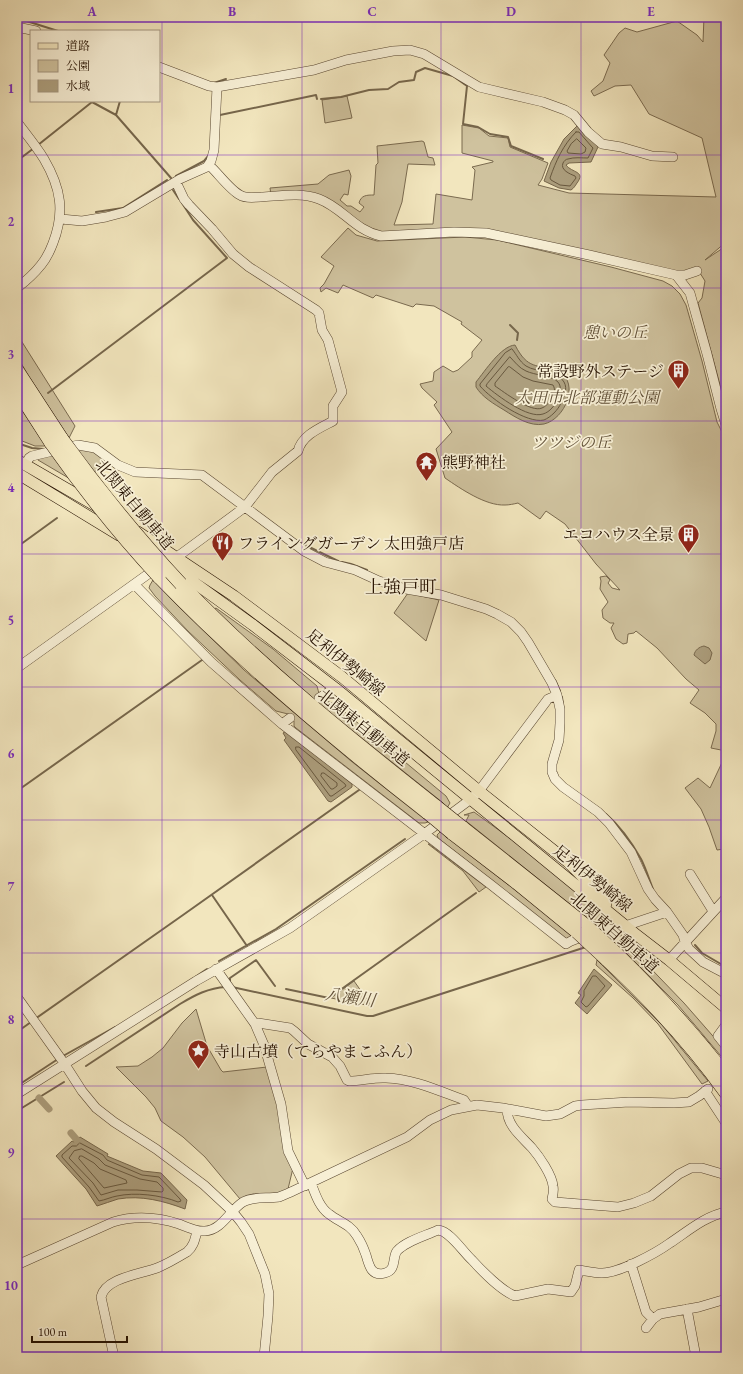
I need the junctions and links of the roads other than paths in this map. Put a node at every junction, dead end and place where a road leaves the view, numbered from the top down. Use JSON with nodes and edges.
{"nodes":[{"id":1,"x":17,"y":27,"type":"edge"},
{"id":2,"x":31,"y":30,"type":"edge"},
{"id":3,"x":160,"y":67,"type":"edge"},
{"id":4,"x":217,"y":87,"type":"junction"},
{"id":5,"x":17,"y":122,"type":"edge"},
{"id":6,"x":673,"y":157,"type":"dead end"},
{"id":7,"x":209,"y":165,"type":"junction"},
{"id":8,"x":176,"y":182,"type":"junction"},
{"id":9,"x":61,"y":219,"type":"junction"},
{"id":10,"x":697,"y":271,"type":"dead end"},
{"id":11,"x":676,"y":275,"type":"junction"},
{"id":12,"x":17,"y":288,"type":"edge"},
{"id":13,"x":17,"y":370,"type":"edge"},
{"id":14,"x":17,"y":390,"type":"edge"},
{"id":15,"x":726,"y":425,"type":"edge"},
{"id":16,"x":56,"y":441,"type":"junction"},
{"id":17,"x":21,"y":463,"type":"edge"},
{"id":18,"x":17,"y":473,"type":"edge"},
{"id":19,"x":245,"y":507,"type":"junction"},
{"id":20,"x":177,"y":558,"type":"junction"},
{"id":21,"x":167,"y":563,"type":"junction"},
{"id":22,"x":135,"y":585,"type":"junction"},
{"id":23,"x":17,"y":668,"type":"edge"},
{"id":24,"x":334,"y":688,"type":"junction"},
{"id":25,"x":557,"y":695,"type":"junction"},
{"id":26,"x":319,"y":698,"type":"dead end"},
{"id":27,"x":290,"y":718,"type":"dead end"},
{"id":28,"x":282,"y":724,"type":"junction"},
{"id":29,"x":479,"y":791,"type":"junction"},
{"id":30,"x":471,"y":799,"type":"junction"},
{"id":31,"x":432,"y":810,"type":"junction"},
{"id":32,"x":424,"y":834,"type":"junction"},
{"id":33,"x":690,"y":874,"type":"dead end"},
{"id":34,"x":726,"y":898,"type":"edge"},
{"id":35,"x":714,"y":911,"type":"junction"},
{"id":36,"x":667,"y":912,"type":"junction"},
{"id":37,"x":626,"y":926,"type":"junction"},
{"id":38,"x":685,"y":942,"type":"junction"},
{"id":39,"x":611,"y":956,"type":"junction"},
{"id":40,"x":669,"y":960,"type":"junction"},
{"id":41,"x":216,"y":969,"type":"junction"},
{"id":42,"x":726,"y":974,"type":"edge"},
{"id":43,"x":17,"y":997,"type":"edge"},
{"id":44,"x":726,"y":1008,"type":"edge"},
{"id":45,"x":255,"y":1024,"type":"junction"},
{"id":46,"x":726,"y":1025,"type":"edge"},
{"id":47,"x":726,"y":1046,"type":"edge"},
{"id":48,"x":64,"y":1063,"type":"junction"},
{"id":49,"x":726,"y":1075,"type":"edge"},
{"id":50,"x":726,"y":1093,"type":"edge"},
{"id":51,"x":17,"y":1094,"type":"edge"},
{"id":52,"x":468,"y":1106,"type":"junction"},
{"id":53,"x":507,"y":1109,"type":"junction"},
{"id":54,"x":726,"y":1122,"type":"edge"},
{"id":55,"x":726,"y":1175,"type":"edge"},
{"id":56,"x":308,"y":1184,"type":"junction"},
{"id":57,"x":232,"y":1211,"type":"junction"},
{"id":58,"x":726,"y":1212,"type":"edge"},
{"id":59,"x":197,"y":1230,"type":"junction"},
{"id":60,"x":631,"y":1264,"type":"junction"},
{"id":61,"x":17,"y":1265,"type":"edge"},
{"id":62,"x":726,"y":1299,"type":"edge"},
{"id":63,"x":687,"y":1309,"type":"junction"},
{"id":64,"x":652,"y":1319,"type":"junction"},
{"id":65,"x":646,"y":1328,"type":"dead end"},
{"id":66,"x":114,"y":1357,"type":"edge"},
{"id":67,"x":264,"y":1357,"type":"edge"},
{"id":68,"x":696,"y":1357,"type":"edge"}],
"edges":[{"from":1,"to":2,"type":"street"},
{"from":3,"to":4,"type":"street"},
{"from":4,"to":6,"type":"street"},
{"from":4,"to":7,"type":"street"},
{"from":5,"to":9,"type":"street"},
{"from":7,"to":8,"type":"street"},
{"from":7,"to":11,"type":"street"},
{"from":8,"to":9,"type":"street"},
{"from":8,"to":19,"type":"street"},
{"from":9,"to":12,"type":"street"},
{"from":10,"to":11,"type":"street"},
{"from":11,"to":15,"type":"street"},
{"from":13,"to":16,"type":"highway","name":"北関東自動車道"},
{"from":14,"to":16,"type":"highway","name":"北関東自動車道"},
{"from":16,"to":31,"type":"highway","name":"北関東自動車道","bridge":true},
{"from":16,"to":31,"type":"highway","name":"北関東自動車道","bridge":true},
{"from":17,"to":19,"type":"street"},
{"from":17,"to":20,"type":"main road","name":"足利伊勢崎線"},
{"from":18,"to":21,"type":"main road","name":"足利伊勢崎線"},
{"from":19,"to":20,"type":"street"},
{"from":19,"to":25,"type":"street"},
{"from":20,"to":21,"type":"street"},
{"from":20,"to":29,"type":"main road","name":"足利伊勢崎線"},
{"from":21,"to":22,"type":"street"},
{"from":21,"to":24,"type":"main road","name":"足利伊勢崎線"},
{"from":22,"to":23,"type":"street"},
{"from":22,"to":28,"type":"street"},
{"from":24,"to":26,"type":"street"},
{"from":24,"to":30,"type":"main road","name":"足利伊勢崎線"},
{"from":25,"to":29,"type":"street"},
{"from":25,"to":36,"type":"street"},
{"from":27,"to":28,"type":"street"},
{"from":28,"to":32,"type":"street"},
{"from":29,"to":30,"type":"street"},
{"from":29,"to":37,"type":"main road","name":"足利伊勢崎線"},
{"from":30,"to":32,"type":"street"},
{"from":30,"to":37,"type":"main road","name":"足利伊勢崎線"},
{"from":31,"to":39,"type":"highway","name":"北関東自動車道","bridge":true},
{"from":32,"to":37,"type":"street"},
{"from":32,"to":41,"type":"street"},
{"from":33,"to":35,"type":"street"},
{"from":34,"to":35,"type":"street"},
{"from":35,"to":38,"type":"street"},
{"from":36,"to":37,"type":"street"},
{"from":36,"to":38,"type":"street"},
{"from":37,"to":40,"type":"main road","name":"足利伊勢崎線"},
{"from":38,"to":40,"type":"street"},
{"from":38,"to":42,"type":"street"},
{"from":39,"to":49,"type":"highway","name":"北関東自動車道"},
{"from":39,"to":50,"type":"highway","name":"北関東自動車道"},
{"from":40,"to":44,"type":"main road","name":"足利伊勢崎線"},
{"from":41,"to":45,"type":"street"},
{"from":41,"to":48,"type":"street"},
{"from":43,"to":48,"type":"street"},
{"from":45,"to":52,"type":"street"},
{"from":45,"to":56,"type":"street"},
{"from":46,"to":47,"type":"street"},
{"from":48,"to":51,"type":"street"},
{"from":48,"to":57,"type":"street"},
{"from":52,"to":53,"type":"street"},
{"from":52,"to":56,"type":"street"},
{"from":53,"to":54,"type":"street"},
{"from":53,"to":55,"type":"street"},
{"from":56,"to":57,"type":"street"},
{"from":56,"to":60,"type":"street"},
{"from":57,"to":59,"type":"street"},
{"from":57,"to":67,"type":"street"},
{"from":58,"to":60,"type":"street"},
{"from":59,"to":61,"type":"street"},
{"from":59,"to":66,"type":"street"},
{"from":60,"to":64,"type":"street"},
{"from":62,"to":63,"type":"street"},
{"from":63,"to":64,"type":"street"},
{"from":63,"to":68,"type":"street"},
{"from":64,"to":65,"type":"street"}]}
